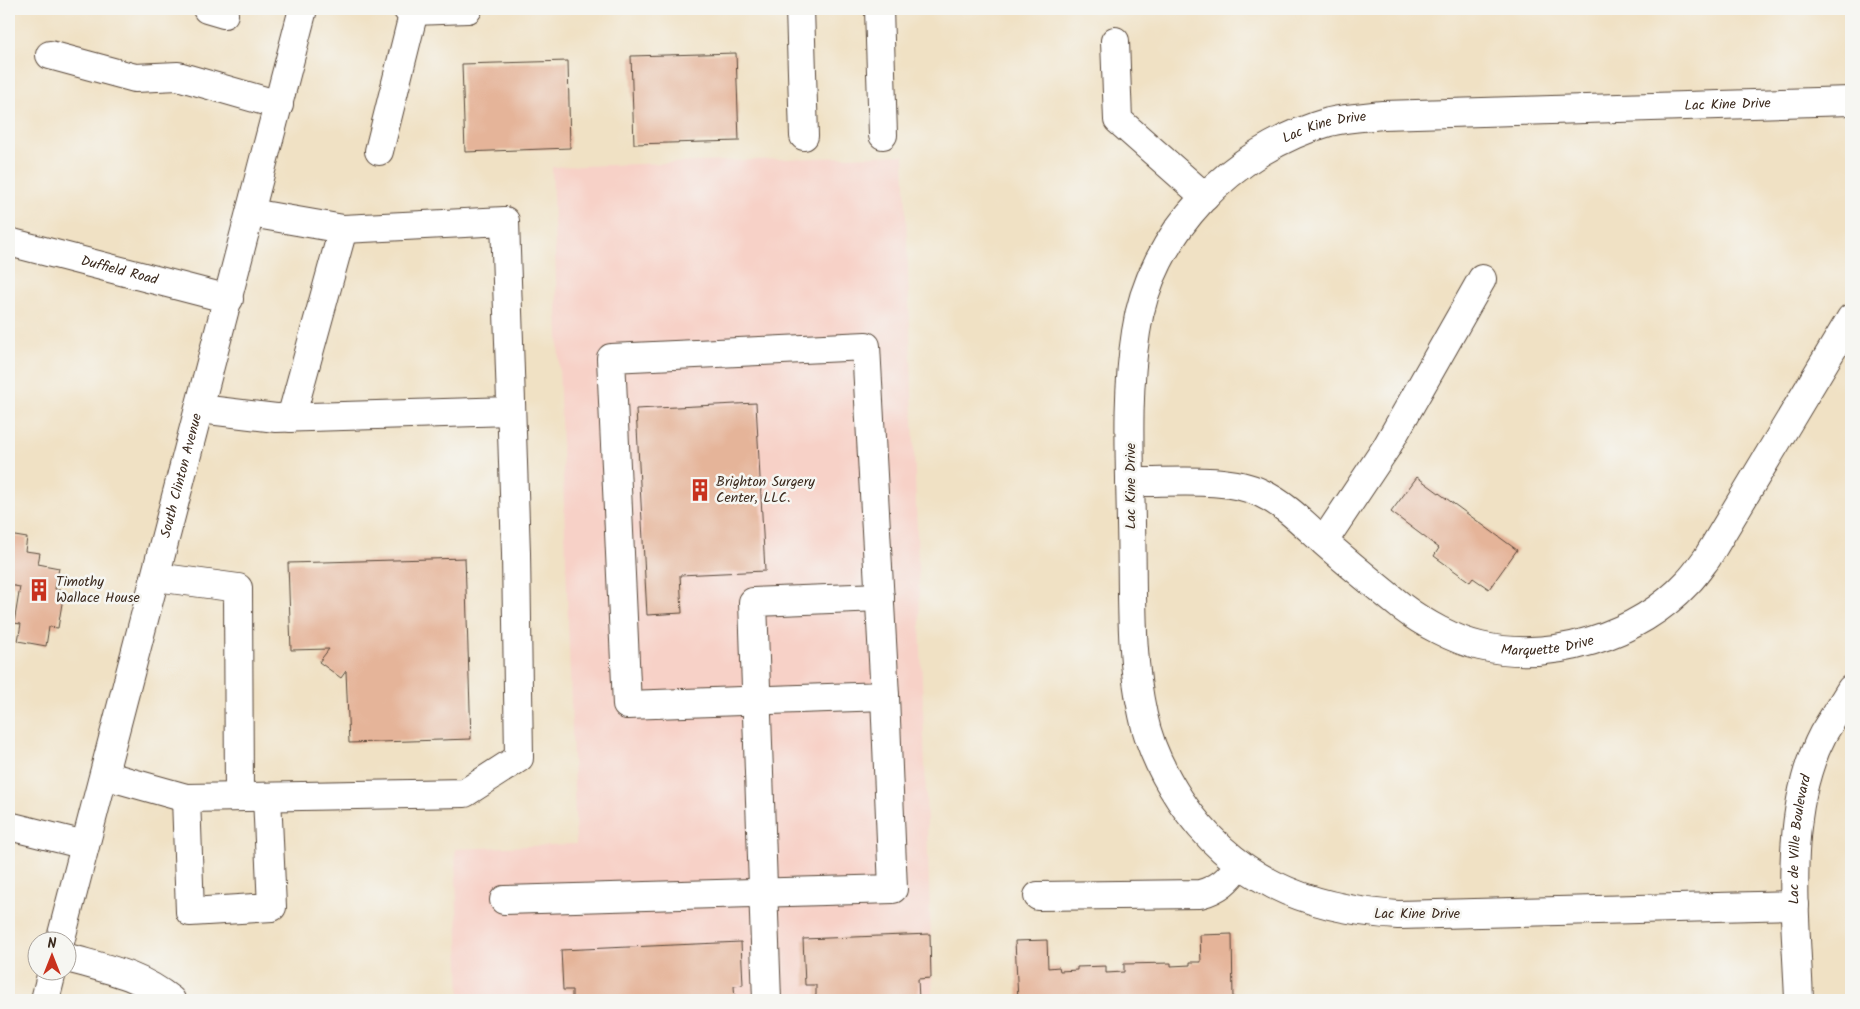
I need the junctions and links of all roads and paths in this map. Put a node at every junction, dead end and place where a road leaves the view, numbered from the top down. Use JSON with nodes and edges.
{"nodes":[{"id":1,"x":303,"y":9,"type":"edge"},
{"id":2,"x":468,"y":9,"type":"edge"},
{"id":3,"x":800,"y":9,"type":"edge"},
{"id":4,"x":879,"y":9,"type":"edge"},
{"id":5,"x":410,"y":10,"type":"edge"},
{"id":6,"x":1115,"y":41,"type":"dead end"},
{"id":7,"x":50,"y":55,"type":"dead end"},
{"id":8,"x":1851,"y":101,"type":"edge"},
{"id":9,"x":279,"y":105,"type":"junction"},
{"id":10,"x":883,"y":135,"type":"dead end"},
{"id":11,"x":804,"y":136,"type":"dead end"},
{"id":12,"x":380,"y":151,"type":"dead end"},
{"id":13,"x":1205,"y":197,"type":"junction"},
{"id":14,"x":251,"y":213,"type":"junction"},
{"id":15,"x":343,"y":229,"type":"junction"},
{"id":16,"x":9,"y":242,"type":"edge"},
{"id":17,"x":1482,"y":279,"type":"dead end"},
{"id":18,"x":229,"y":300,"type":"junction"},
{"id":19,"x":1851,"y":318,"type":"edge"},
{"id":20,"x":200,"y":409,"type":"junction"},
{"id":21,"x":511,"y":411,"type":"junction"},
{"id":22,"x":291,"y":418,"type":"junction"},
{"id":23,"x":1130,"y":482,"type":"junction"},
{"id":24,"x":1324,"y":541,"type":"junction"},
{"id":25,"x":156,"y":577,"type":"junction"},
{"id":26,"x":880,"y":597,"type":"junction"},
{"id":27,"x":1851,"y":689,"type":"edge"},
{"id":28,"x":885,"y":696,"type":"junction"},
{"id":29,"x":757,"y":701,"type":"junction"},
{"id":30,"x":104,"y":775,"type":"junction"},
{"id":31,"x":267,"y":797,"type":"junction"},
{"id":32,"x":186,"y":798,"type":"junction"},
{"id":33,"x":239,"y":798,"type":"junction"},
{"id":34,"x":9,"y":826,"type":"edge"},
{"id":35,"x":85,"y":845,"type":"junction"},
{"id":36,"x":1239,"y":865,"type":"junction"},
{"id":37,"x":764,"y":893,"type":"junction"},
{"id":38,"x":1038,"y":896,"type":"dead end"},
{"id":39,"x":504,"y":900,"type":"dead end"},
{"id":40,"x":1795,"y":905,"type":"junction"},
{"id":41,"x":63,"y":932,"type":"edge"},
{"id":42,"x":78,"y":961,"type":"edge"},
{"id":43,"x":50,"y":982,"type":"edge"},
{"id":44,"x":45,"y":1000,"type":"edge"},
{"id":45,"x":171,"y":1000,"type":"edge"},
{"id":46,"x":767,"y":1000,"type":"edge"},
{"id":47,"x":1799,"y":1000,"type":"edge"}],
"edges":[{"from":1,"to":9,"type":"street","name":"South Clinton Avenue"},
{"from":2,"to":5,"type":"street"},
{"from":3,"to":11,"type":"street"},
{"from":4,"to":10,"type":"street"},
{"from":5,"to":12,"type":"street"},
{"from":6,"to":13,"type":"street"},
{"from":7,"to":9,"type":"street"},
{"from":8,"to":13,"type":"street","name":"Lac Kine Drive"},
{"from":9,"to":14,"type":"street","name":"South Clinton Avenue"},
{"from":13,"to":23,"type":"street","name":"Lac Kine Drive"},
{"from":14,"to":15,"type":"street"},
{"from":14,"to":18,"type":"street","name":"South Clinton Avenue"},
{"from":15,"to":21,"type":"street"},
{"from":15,"to":22,"type":"street"},
{"from":16,"to":18,"type":"street","name":"Duffield Road"},
{"from":17,"to":24,"type":"street"},
{"from":18,"to":20,"type":"street","name":"South Clinton Avenue"},
{"from":19,"to":24,"type":"street","name":"Marquette Drive"},
{"from":20,"to":22,"type":"street"},
{"from":20,"to":25,"type":"street","name":"South Clinton Avenue"},
{"from":21,"to":22,"type":"street"},
{"from":21,"to":31,"type":"street"},
{"from":23,"to":24,"type":"street","name":"Marquette Drive"},
{"from":23,"to":36,"type":"street","name":"Lac Kine Drive"},
{"from":25,"to":30,"type":"street","name":"South Clinton Avenue"},
{"from":25,"to":33,"type":"street"},
{"from":26,"to":28,"type":"street"},
{"from":26,"to":29,"type":"street"},
{"from":26,"to":29,"type":"street"},
{"from":27,"to":40,"type":"street","name":"Lac de Ville Boulevard"},
{"from":28,"to":29,"type":"street"},
{"from":28,"to":37,"type":"street"},
{"from":29,"to":37,"type":"street"},
{"from":30,"to":32,"type":"street"},
{"from":30,"to":35,"type":"street","name":"South Clinton Avenue"},
{"from":31,"to":32,"type":"street"},
{"from":31,"to":33,"type":"street"},
{"from":32,"to":33,"type":"street"},
{"from":34,"to":35,"type":"street"},
{"from":35,"to":41,"type":"street","name":"South Clinton Avenue"},
{"from":36,"to":38,"type":"street"},
{"from":36,"to":40,"type":"street","name":"Lac Kine Drive"},
{"from":37,"to":39,"type":"street"},
{"from":37,"to":46,"type":"street"},
{"from":40,"to":47,"type":"street","name":"Lac de Ville Boulevard"},
{"from":42,"to":45,"type":"street"},
{"from":43,"to":44,"type":"street"}]}
